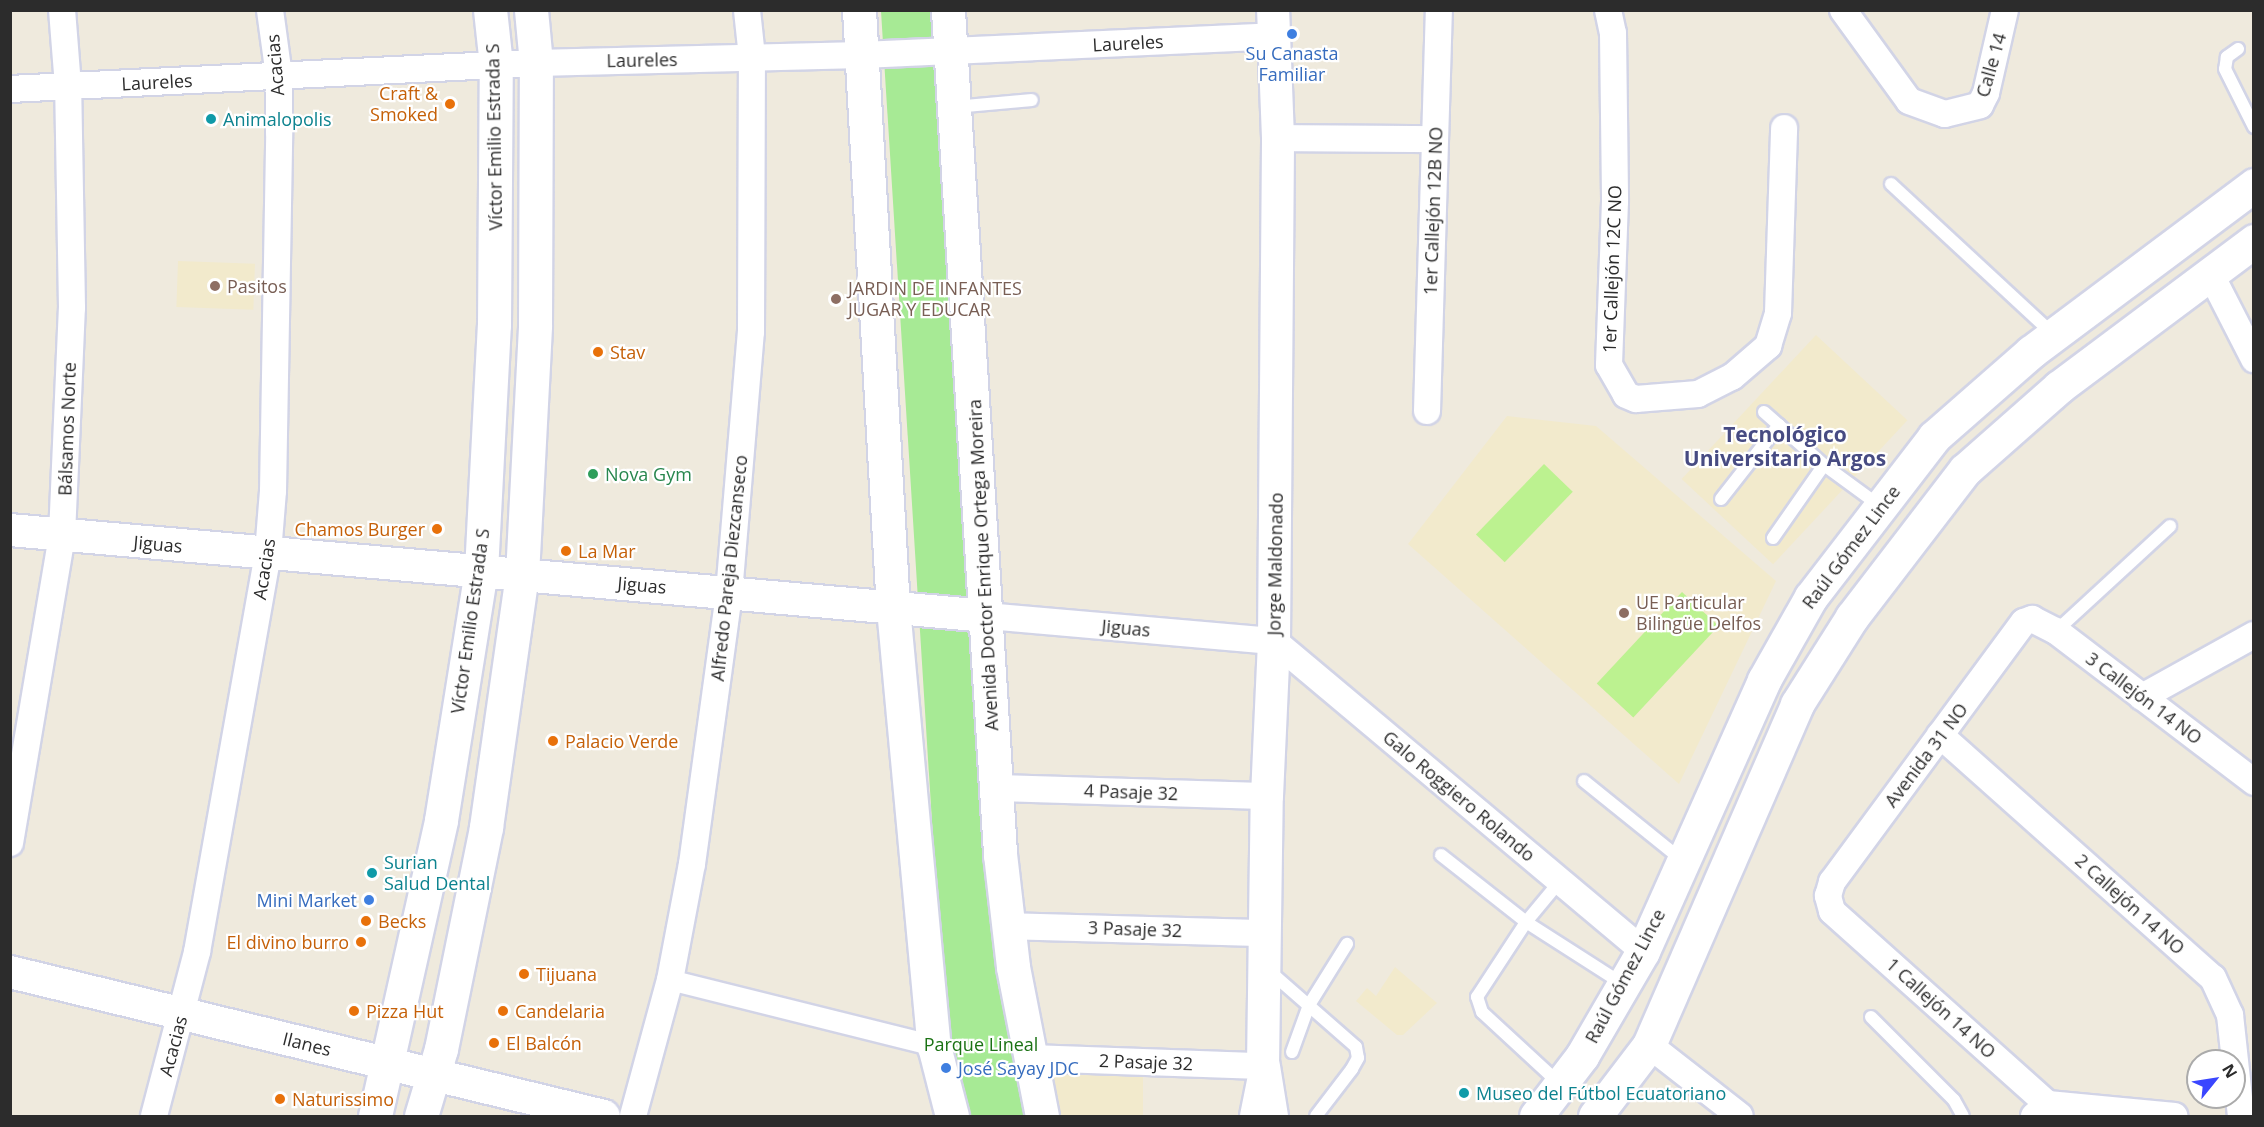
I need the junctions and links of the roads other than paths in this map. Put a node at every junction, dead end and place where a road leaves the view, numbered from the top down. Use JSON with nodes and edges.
{"nodes":[{"id":1,"x":62,"y":10,"type":"edge"},
{"id":2,"x":270,"y":10,"type":"edge"},
{"id":3,"x":490,"y":10,"type":"edge"},
{"id":4,"x":531,"y":10,"type":"edge"},
{"id":5,"x":747,"y":10,"type":"edge"},
{"id":6,"x":860,"y":10,"type":"edge"},
{"id":7,"x":948,"y":10,"type":"edge"},
{"id":8,"x":1439,"y":10,"type":"edge"},
{"id":9,"x":1608,"y":10,"type":"edge"},
{"id":10,"x":1844,"y":10,"type":"edge"},
{"id":11,"x":2005,"y":10,"type":"edge"},
{"id":12,"x":1274,"y":23,"type":"edge"},
{"id":13,"x":2238,"y":49,"type":"dead end"},
{"id":14,"x":951,"y":52,"type":"junction"},
{"id":15,"x":862,"y":56,"type":"junction"},
{"id":16,"x":752,"y":57,"type":"junction"},
{"id":17,"x":536,"y":63,"type":"junction"},
{"id":18,"x":496,"y":65,"type":"junction"},
{"id":19,"x":279,"y":76,"type":"junction"},
{"id":20,"x":68,"y":86,"type":"junction"},
{"id":21,"x":10,"y":89,"type":"edge"},
{"id":22,"x":1032,"y":100,"type":"dead end"},
{"id":23,"x":954,"y":107,"type":"junction"},
{"id":24,"x":2253,"y":127,"type":"edge"},
{"id":25,"x":1784,"y":128,"type":"dead end"},
{"id":26,"x":1278,"y":138,"type":"junction"},
{"id":27,"x":1435,"y":139,"type":"junction"},
{"id":28,"x":1891,"y":184,"type":"dead end"},
{"id":29,"x":2253,"y":185,"type":"edge"},
{"id":30,"x":2253,"y":241,"type":"edge"},
{"id":31,"x":2210,"y":273,"type":"junction"},
{"id":32,"x":494,"y":325,"type":"junction"},
{"id":33,"x":535,"y":326,"type":"junction"},
{"id":34,"x":2054,"y":335,"type":"junction"},
{"id":35,"x":2253,"y":359,"type":"edge"},
{"id":36,"x":1427,"y":411,"type":"dead end"},
{"id":37,"x":1764,"y":412,"type":"dead end"},
{"id":38,"x":1779,"y":425,"type":"junction"},
{"id":39,"x":1824,"y":465,"type":"junction"},
{"id":40,"x":1722,"y":499,"type":"dead end"},
{"id":41,"x":1881,"y":506,"type":"junction"},
{"id":42,"x":2170,"y":526,"type":"dead end"},
{"id":43,"x":10,"y":530,"type":"edge"},
{"id":44,"x":62,"y":535,"type":"junction"},
{"id":45,"x":1773,"y":538,"type":"dead end"},
{"id":46,"x":268,"y":553,"type":"junction"},
{"id":47,"x":480,"y":571,"type":"junction"},
{"id":48,"x":522,"y":575,"type":"junction"},
{"id":49,"x":729,"y":593,"type":"junction"},
{"id":50,"x":893,"y":608,"type":"junction"},
{"id":51,"x":987,"y":616,"type":"junction"},
{"id":52,"x":2031,"y":619,"type":"joint"},
{"id":53,"x":2056,"y":631,"type":"junction"},
{"id":54,"x":2253,"y":635,"type":"edge"},
{"id":55,"x":1274,"y":641,"type":"junction"},
{"id":56,"x":2142,"y":698,"type":"junction"},
{"id":57,"x":1940,"y":735,"type":"junction"},
{"id":58,"x":1584,"y":781,"type":"dead end"},
{"id":59,"x":2253,"y":782,"type":"edge"},
{"id":60,"x":995,"y":788,"type":"junction"},
{"id":61,"x":1267,"y":796,"type":"junction"},
{"id":62,"x":441,"y":820,"type":"junction"},
{"id":63,"x":486,"y":827,"type":"junction"},
{"id":64,"x":10,"y":843,"type":"edge"},
{"id":65,"x":1441,"y":855,"type":"dead end"},
{"id":66,"x":1683,"y":861,"type":"junction"},
{"id":67,"x":1560,"y":881,"type":"junction"},
{"id":68,"x":1828,"y":896,"type":"joint"},
{"id":69,"x":1526,"y":922,"type":"junction"},
{"id":70,"x":1007,"y":926,"type":"junction"},
{"id":71,"x":1264,"y":933,"type":"junction"},
{"id":72,"x":1347,"y":944,"type":"dead end"},
{"id":73,"x":1643,"y":951,"type":"junction"},
{"id":74,"x":1264,"y":967,"type":"junction"},
{"id":75,"x":10,"y":972,"type":"edge"},
{"id":76,"x":670,"y":980,"type":"junction"},
{"id":77,"x":1624,"y":985,"type":"junction"},
{"id":78,"x":1309,"y":1005,"type":"junction"},
{"id":79,"x":182,"y":1014,"type":"junction"},
{"id":80,"x":1870,"y":1017,"type":"dead end"},
{"id":81,"x":1649,"y":1045,"type":"junction"},
{"id":82,"x":934,"y":1046,"type":"junction"},
{"id":83,"x":1293,"y":1052,"type":"dead end"},
{"id":84,"x":1029,"y":1058,"type":"junction"},
{"id":85,"x":390,"y":1064,"type":"junction"},
{"id":86,"x":1263,"y":1066,"type":"junction"},
{"id":87,"x":434,"y":1075,"type":"junction"},
{"id":88,"x":1561,"y":1084,"type":"junction"},
{"id":89,"x":2048,"y":1112,"type":"edge"},
{"id":90,"x":154,"y":1116,"type":"edge"},
{"id":91,"x":375,"y":1116,"type":"edge"},
{"id":92,"x":421,"y":1116,"type":"edge"},
{"id":93,"x":604,"y":1116,"type":"edge"},
{"id":94,"x":633,"y":1116,"type":"edge"},
{"id":95,"x":952,"y":1116,"type":"edge"},
{"id":96,"x":1042,"y":1116,"type":"edge"},
{"id":97,"x":1253,"y":1116,"type":"edge"},
{"id":98,"x":1271,"y":1116,"type":"edge"},
{"id":99,"x":1316,"y":1116,"type":"edge"},
{"id":100,"x":1536,"y":1116,"type":"edge"},
{"id":101,"x":1595,"y":1116,"type":"edge"},
{"id":102,"x":1740,"y":1116,"type":"edge"},
{"id":103,"x":1963,"y":1116,"type":"edge"},
{"id":104,"x":2174,"y":1116,"type":"edge"},
{"id":105,"x":2241,"y":1116,"type":"edge"}],
"edges":[{"from":1,"to":20,"type":"street","name":"Bálsamos Norte"},
{"from":2,"to":19,"type":"street","name":"Acacias"},
{"from":3,"to":18,"type":"main road","name":"Víctor Emilio Estrada S"},
{"from":4,"to":17,"type":"main road"},
{"from":5,"to":16,"type":"street","name":"Alfredo Pareja Diezcanseco"},
{"from":6,"to":15,"type":"main road"},
{"from":7,"to":14,"type":"main road","name":"Avenida Doctor Enrique Ortega Moreira"},
{"from":8,"to":27,"type":"street","name":"1er Callejón 12B NO"},
{"from":9,"to":25,"type":"street","name":"1er Callejón 12C NO"},
{"from":10,"to":11,"type":"street","name":"Calle 14"},
{"from":12,"to":14,"type":"street","name":"Laureles"},
{"from":12,"to":26,"type":"street","name":"Jorge Maldonado"},
{"from":13,"to":24,"type":"lane"},
{"from":14,"to":15,"type":"street","name":"Laureles"},
{"from":14,"to":23,"type":"main road","name":"Avenida Doctor Enrique Ortega Moreira"},
{"from":15,"to":16,"type":"street","name":"Laureles"},
{"from":15,"to":50,"type":"main road"},
{"from":16,"to":17,"type":"street","name":"Laureles"},
{"from":16,"to":49,"type":"street","name":"Alfredo Pareja Diezcanseco"},
{"from":17,"to":18,"type":"street","name":"Laureles"},
{"from":17,"to":33,"type":"main road"},
{"from":18,"to":19,"type":"street","name":"Laureles"},
{"from":18,"to":32,"type":"main road","name":"Víctor Emilio Estrada S"},
{"from":19,"to":20,"type":"street","name":"Laureles"},
{"from":19,"to":46,"type":"street","name":"Acacias"},
{"from":20,"to":21,"type":"street","name":"Laureles"},
{"from":20,"to":44,"type":"street","name":"Bálsamos Norte"},
{"from":22,"to":23,"type":"lane"},
{"from":23,"to":51,"type":"main road","name":"Avenida Doctor Enrique Ortega Moreira"},
{"from":26,"to":27,"type":"street"},
{"from":26,"to":55,"type":"street","name":"Jorge Maldonado"},
{"from":27,"to":36,"type":"street","name":"1er Callejón 12B NO"},
{"from":28,"to":34,"type":"lane"},
{"from":29,"to":34,"type":"main road","name":"Raúl Gómez Lince"},
{"from":30,"to":31,"type":"main road"},
{"from":31,"to":35,"type":"street"},
{"from":31,"to":81,"type":"main road"},
{"from":32,"to":33,"type":"main road"},
{"from":32,"to":47,"type":"main road","name":"Víctor Emilio Estrada S"},
{"from":33,"to":48,"type":"main road"},
{"from":34,"to":41,"type":"main road","name":"Raúl Gómez Lince"},
{"from":37,"to":38,"type":"lane"},
{"from":38,"to":39,"type":"lane"},
{"from":38,"to":40,"type":"lane"},
{"from":39,"to":41,"type":"lane"},
{"from":39,"to":45,"type":"lane"},
{"from":41,"to":66,"type":"main road","name":"Raúl Gómez Lince"},
{"from":42,"to":53,"type":"lane"},
{"from":43,"to":44,"type":"street","name":"Jiguas"},
{"from":44,"to":46,"type":"street","name":"Jiguas"},
{"from":44,"to":64,"type":"street","name":"Bálsamos Norte"},
{"from":46,"to":47,"type":"street","name":"Jiguas"},
{"from":46,"to":79,"type":"street","name":"Acacias"},
{"from":47,"to":48,"type":"street","name":"Jiguas"},
{"from":47,"to":62,"type":"main road","name":"Víctor Emilio Estrada S"},
{"from":48,"to":49,"type":"street","name":"Jiguas"},
{"from":48,"to":63,"type":"main road"},
{"from":49,"to":50,"type":"street","name":"Jiguas"},
{"from":49,"to":76,"type":"street","name":"Alfredo Pareja Diezcanseco"},
{"from":50,"to":51,"type":"street","name":"Jiguas"},
{"from":50,"to":82,"type":"main road"},
{"from":51,"to":55,"type":"street","name":"Jiguas"},
{"from":51,"to":60,"type":"main road","name":"Avenida Doctor Enrique Ortega Moreira"},
{"from":52,"to":53,"type":"street","name":"3 Callejón 14 NO"},
{"from":52,"to":57,"type":"street","name":"Avenida 31 NO"},
{"from":53,"to":56,"type":"street","name":"3 Callejón 14 NO"},
{"from":54,"to":56,"type":"street"},
{"from":55,"to":61,"type":"street","name":"Jorge Maldonado"},
{"from":55,"to":67,"type":"street","name":"Galo Roggiero Rolando"},
{"from":56,"to":59,"type":"street","name":"3 Callejón 14 NO"},
{"from":57,"to":68,"type":"street","name":"Avenida 31 NO"},
{"from":57,"to":105,"type":"street","name":"2 Callejón 14 NO"},
{"from":58,"to":66,"type":"lane"},
{"from":60,"to":61,"type":"street","name":"4 Pasaje 32"},
{"from":60,"to":70,"type":"main road","name":"Avenida Doctor Enrique Ortega Moreira"},
{"from":61,"to":71,"type":"street","name":"Jorge Maldonado"},
{"from":62,"to":63,"type":"main road"},
{"from":62,"to":85,"type":"main road","name":"Víctor Emilio Estrada S"},
{"from":63,"to":87,"type":"main road"},
{"from":65,"to":69,"type":"lane"},
{"from":66,"to":73,"type":"main road","name":"Raúl Gómez Lince"},
{"from":67,"to":69,"type":"lane"},
{"from":67,"to":73,"type":"street","name":"Galo Roggiero Rolando"},
{"from":68,"to":89,"type":"street","name":"1 Callejón 14 NO"},
{"from":69,"to":77,"type":"lane"},
{"from":69,"to":88,"type":"lane"},
{"from":70,"to":71,"type":"street","name":"3 Pasaje 32"},
{"from":70,"to":84,"type":"main road","name":"Avenida Doctor Enrique Ortega Moreira"},
{"from":71,"to":74,"type":"street","name":"Jorge Maldonado"},
{"from":72,"to":78,"type":"lane"},
{"from":73,"to":77,"type":"main road","name":"Raúl Gómez Lince"},
{"from":74,"to":78,"type":"lane"},
{"from":74,"to":86,"type":"street","name":"Jorge Maldonado"},
{"from":75,"to":79,"type":"street","name":"Ilanes"},
{"from":76,"to":82,"type":"street"},
{"from":76,"to":94,"type":"street","name":"Alfredo Pareja Diezcanseco"},
{"from":77,"to":88,"type":"main road","name":"Raúl Gómez Lince"},
{"from":78,"to":83,"type":"lane"},
{"from":78,"to":99,"type":"lane"},
{"from":79,"to":85,"type":"street","name":"Ilanes"},
{"from":79,"to":90,"type":"street","name":"Acacias"},
{"from":80,"to":103,"type":"lane"},
{"from":81,"to":101,"type":"main road"},
{"from":81,"to":102,"type":"street"},
{"from":82,"to":95,"type":"main road"},
{"from":84,"to":86,"type":"street","name":"2 Pasaje 32"},
{"from":84,"to":96,"type":"main road","name":"Avenida Doctor Enrique Ortega Moreira"},
{"from":85,"to":87,"type":"street","name":"Ilanes"},
{"from":85,"to":91,"type":"main road","name":"Víctor Emilio Estrada S"},
{"from":86,"to":97,"type":"street","name":"Jorge Maldonado"},
{"from":86,"to":98,"type":"main road"},
{"from":87,"to":92,"type":"main road"},
{"from":87,"to":93,"type":"street","name":"Ilanes"},
{"from":88,"to":100,"type":"main road","name":"Raúl Gómez Lince"},
{"from":89,"to":104,"type":"street"}]}
